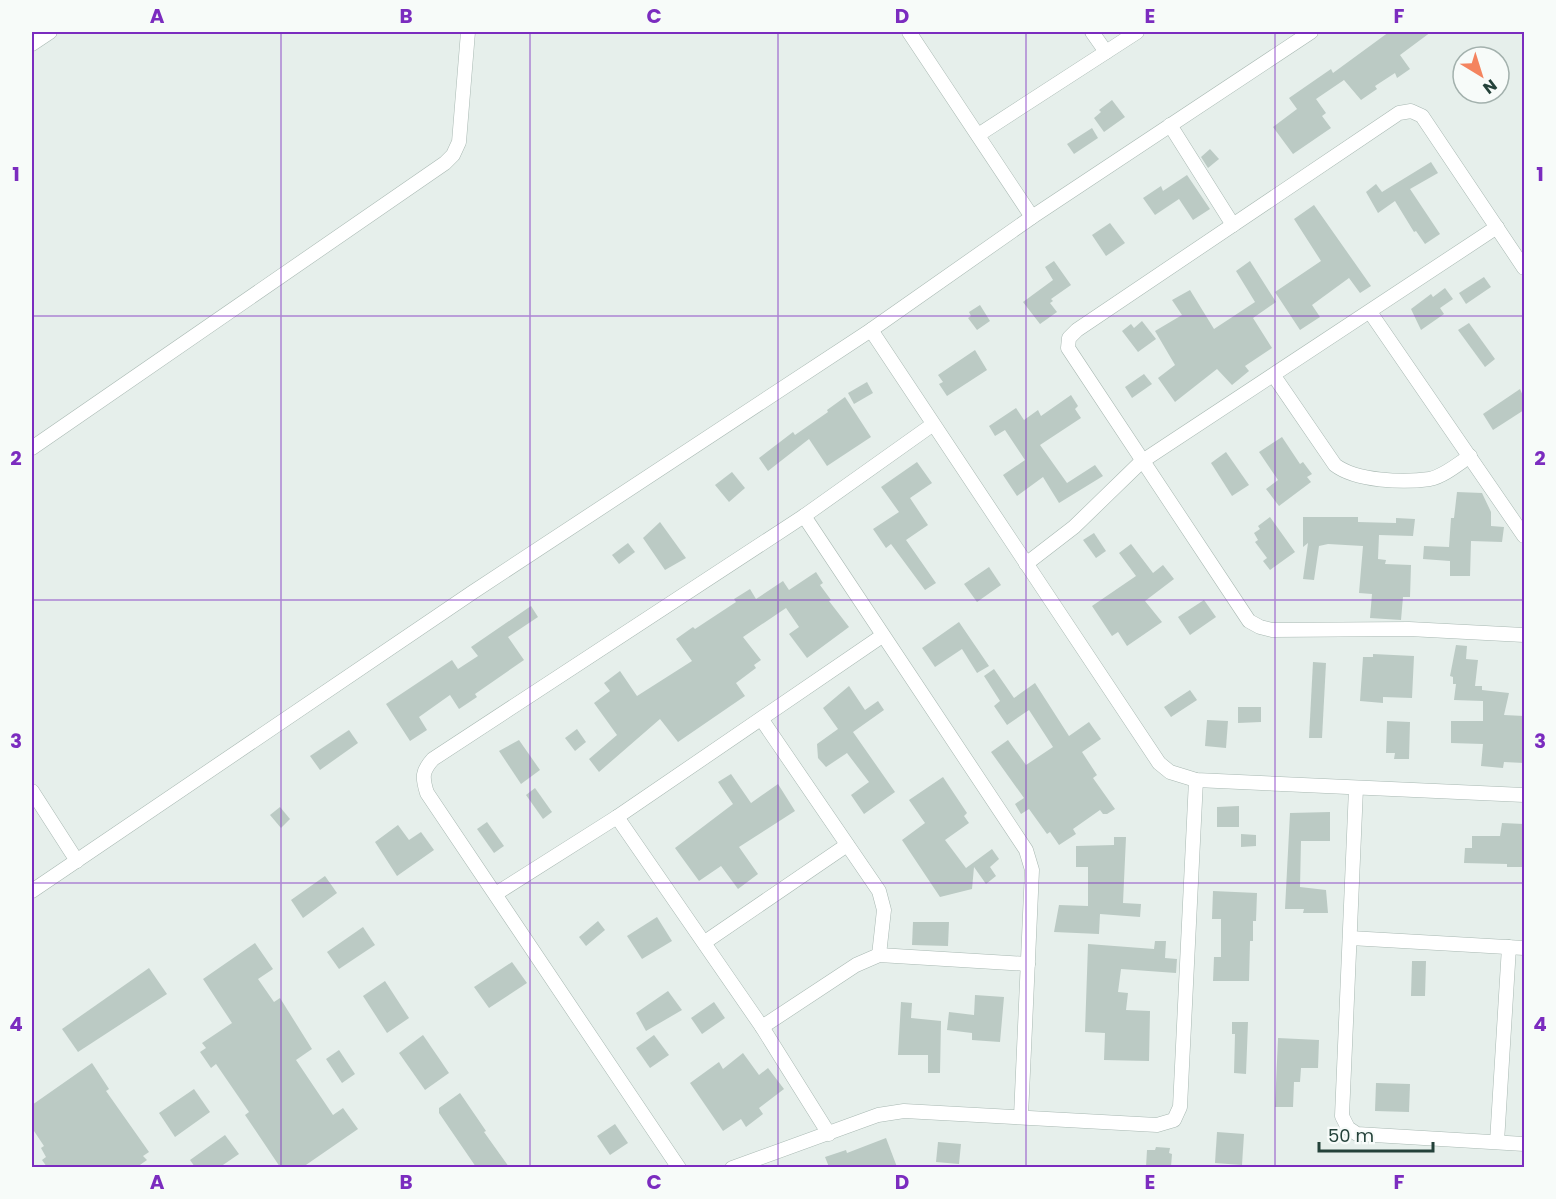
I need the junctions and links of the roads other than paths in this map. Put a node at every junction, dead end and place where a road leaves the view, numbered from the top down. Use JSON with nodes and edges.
{"nodes":[{"id":1,"x":50,"y":32,"type":"edge"},
{"id":2,"x":468,"y":32,"type":"edge"},
{"id":3,"x":909,"y":32,"type":"edge"},
{"id":4,"x":1092,"y":32,"type":"edge"},
{"id":5,"x":1137,"y":32,"type":"edge"},
{"id":6,"x":1311,"y":32,"type":"edge"},
{"id":7,"x":32,"y":44,"type":"edge"},
{"id":8,"x":1106,"y":52,"type":"junction"},
{"id":9,"x":1170,"y":125,"type":"junction"},
{"id":10,"x":978,"y":135,"type":"junction"},
{"id":11,"x":1032,"y":217,"type":"junction"},
{"id":12,"x":1233,"y":225,"type":"junction"},
{"id":13,"x":1497,"y":227,"type":"junction"},
{"id":14,"x":1524,"y":268,"type":"edge"},
{"id":15,"x":1370,"y":312,"type":"junction"},
{"id":16,"x":871,"y":330,"type":"junction"},
{"id":17,"x":1274,"y":376,"type":"junction"},
{"id":18,"x":932,"y":425,"type":"junction"},
{"id":19,"x":32,"y":448,"type":"edge"},
{"id":20,"x":1470,"y":456,"type":"junction"},
{"id":21,"x":1141,"y":462,"type":"junction"},
{"id":22,"x":804,"y":516,"type":"junction"},
{"id":23,"x":1524,"y":536,"type":"edge"},
{"id":24,"x":1026,"y":564,"type":"junction"},
{"id":25,"x":1524,"y":635,"type":"edge"},
{"id":26,"x":882,"y":636,"type":"junction"},
{"id":27,"x":762,"y":720,"type":"junction"},
{"id":28,"x":1196,"y":780,"type":"junction"},
{"id":29,"x":1356,"y":788,"type":"junction"},
{"id":30,"x":32,"y":792,"type":"edge"},
{"id":31,"x":1524,"y":795,"type":"edge"},
{"id":32,"x":616,"y":817,"type":"junction"},
{"id":33,"x":847,"y":845,"type":"junction"},
{"id":34,"x":77,"y":861,"type":"junction"},
{"id":35,"x":32,"y":891,"type":"edge"},
{"id":36,"x":497,"y":893,"type":"junction"},
{"id":37,"x":1350,"y":938,"type":"junction"},
{"id":38,"x":705,"y":942,"type":"junction"},
{"id":39,"x":1509,"y":948,"type":"junction"},
{"id":40,"x":1524,"y":948,"type":"edge"},
{"id":41,"x":879,"y":955,"type":"junction"},
{"id":42,"x":1028,"y":964,"type":"junction"},
{"id":43,"x":762,"y":1027,"type":"junction"},
{"id":44,"x":1022,"y":1116,"type":"junction"},
{"id":45,"x":829,"y":1134,"type":"junction"},
{"id":46,"x":1497,"y":1142,"type":"junction"},
{"id":47,"x":1524,"y":1144,"type":"edge"},
{"id":48,"x":679,"y":1167,"type":"edge"},
{"id":49,"x":732,"y":1167,"type":"edge"}],
"edges":[{"from":1,"to":7,"type":"street"},
{"from":2,"to":19,"type":"street"},
{"from":3,"to":10,"type":"street"},
{"from":4,"to":8,"type":"street"},
{"from":5,"to":8,"type":"street"},
{"from":6,"to":9,"type":"street"},
{"from":8,"to":10,"type":"street"},
{"from":9,"to":11,"type":"street"},
{"from":9,"to":12,"type":"street"},
{"from":10,"to":11,"type":"street"},
{"from":11,"to":16,"type":"street"},
{"from":12,"to":13,"type":"street"},
{"from":12,"to":21,"type":"street"},
{"from":13,"to":14,"type":"street"},
{"from":13,"to":15,"type":"street"},
{"from":15,"to":17,"type":"street"},
{"from":15,"to":20,"type":"street"},
{"from":16,"to":18,"type":"street"},
{"from":16,"to":34,"type":"street"},
{"from":17,"to":20,"type":"street"},
{"from":17,"to":21,"type":"street"},
{"from":18,"to":22,"type":"street"},
{"from":18,"to":24,"type":"street"},
{"from":20,"to":23,"type":"street"},
{"from":21,"to":24,"type":"street"},
{"from":21,"to":25,"type":"street"},
{"from":22,"to":26,"type":"street"},
{"from":22,"to":36,"type":"street"},
{"from":24,"to":28,"type":"street"},
{"from":26,"to":27,"type":"street"},
{"from":26,"to":42,"type":"street"},
{"from":27,"to":32,"type":"street"},
{"from":27,"to":33,"type":"street"},
{"from":28,"to":29,"type":"street"},
{"from":28,"to":44,"type":"street"},
{"from":29,"to":31,"type":"street"},
{"from":29,"to":37,"type":"street"},
{"from":30,"to":34,"type":"street"},
{"from":32,"to":36,"type":"street"},
{"from":32,"to":38,"type":"street"},
{"from":33,"to":38,"type":"street"},
{"from":33,"to":41,"type":"street"},
{"from":34,"to":35,"type":"street"},
{"from":36,"to":48,"type":"street"},
{"from":37,"to":39,"type":"street"},
{"from":37,"to":46,"type":"street"},
{"from":38,"to":43,"type":"street"},
{"from":39,"to":40,"type":"street"},
{"from":39,"to":46,"type":"street"},
{"from":41,"to":42,"type":"street"},
{"from":41,"to":43,"type":"street"},
{"from":42,"to":44,"type":"street"},
{"from":43,"to":45,"type":"street"},
{"from":44,"to":45,"type":"street"},
{"from":45,"to":49,"type":"street"},
{"from":46,"to":47,"type":"street"}]}
